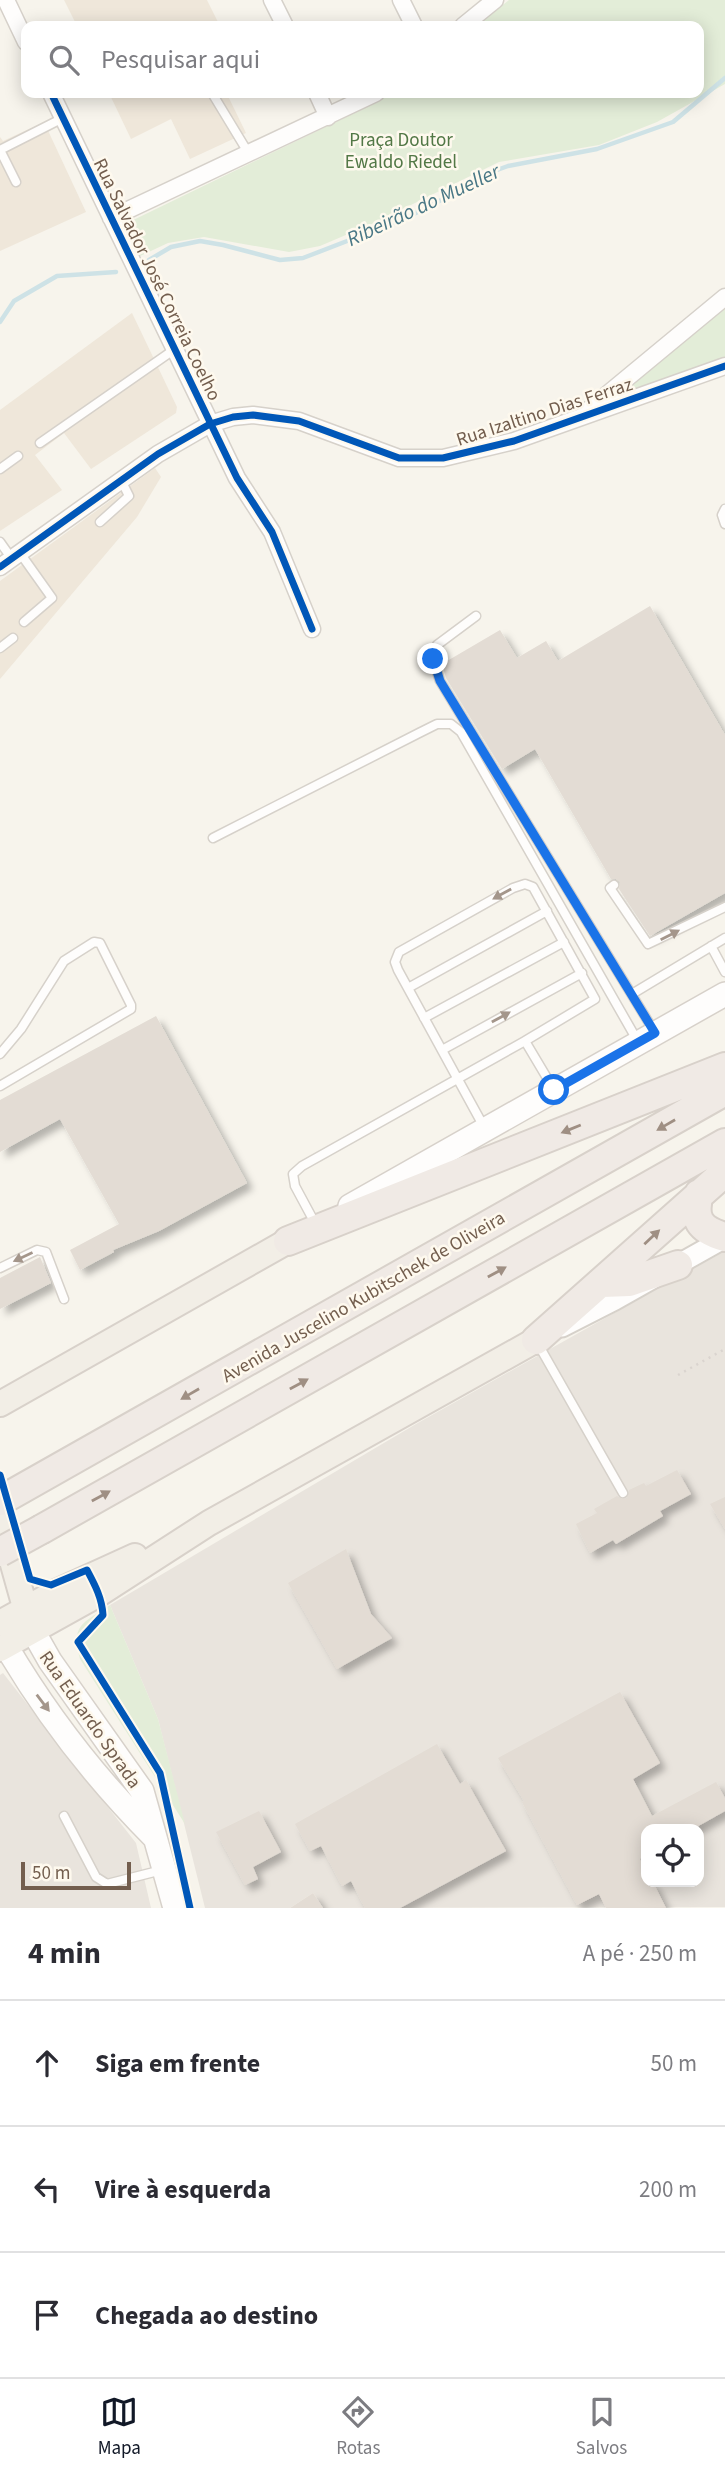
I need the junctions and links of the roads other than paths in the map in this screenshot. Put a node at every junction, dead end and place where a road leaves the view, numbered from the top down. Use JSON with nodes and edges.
{"nodes":[{"id":1,"x":6,"y":0,"type":"edge"},
{"id":2,"x":272,"y":0,"type":"edge"},
{"id":3,"x":401,"y":0,"type":"edge"},
{"id":4,"x":495,"y":0,"type":"edge"},
{"id":5,"x":282,"y":21,"type":"edge"},
{"id":6,"x":412,"y":21,"type":"edge"},
{"id":7,"x":469,"y":21,"type":"edge"},
{"id":8,"x":21,"y":32,"type":"edge"},
{"id":9,"x":53,"y":98,"type":"edge"},
{"id":10,"x":215,"y":98,"type":"edge"},
{"id":11,"x":319,"y":98,"type":"edge"},
{"id":12,"x":366,"y":98,"type":"edge"},
{"id":13,"x":328,"y":117,"type":"junction"},
{"id":14,"x":63,"y":118,"type":"junction"},
{"id":15,"x":249,"y":154,"type":"junction"},
{"id":16,"x":16,"y":182,"type":"dead end"},
{"id":17,"x":111,"y":218,"type":"junction"},
{"id":18,"x":725,"y":297,"type":"edge"},
{"id":19,"x":174,"y":349,"type":"junction"},
{"id":20,"x":725,"y":366,"type":"edge"},
{"id":21,"x":576,"y":420,"type":"junction"},
{"id":22,"x":211,"y":424,"type":"junction"},
{"id":23,"x":40,"y":443,"type":"dead end"},
{"id":24,"x":18,"y":456,"type":"dead end"},
{"id":25,"x":0,"y":469,"type":"edge"},
{"id":26,"x":121,"y":481,"type":"junction"},
{"id":27,"x":725,"y":509,"type":"edge"},
{"id":28,"x":100,"y":522,"type":"dead end"},
{"id":29,"x":725,"y":524,"type":"edge"},
{"id":30,"x":0,"y":542,"type":"edge"},
{"id":31,"x":10,"y":559,"type":"edge"},
{"id":32,"x":475,"y":616,"type":"dead end"},
{"id":33,"x":24,"y":622,"type":"dead end"},
{"id":34,"x":312,"y":628,"type":"dead end"},
{"id":35,"x":13,"y":638,"type":"dead end"},
{"id":36,"x":0,"y":648,"type":"edge"},
{"id":37,"x":214,"y":838,"type":"dead end"},
{"id":38,"x":612,"y":887,"type":"dead end"},
{"id":39,"x":725,"y":906,"type":"edge"},
{"id":40,"x":547,"y":911,"type":"junction"},
{"id":41,"x":725,"y":939,"type":"edge"},
{"id":42,"x":565,"y":942,"type":"junction"},
{"id":43,"x":711,"y":946,"type":"junction"},
{"id":44,"x":725,"y":972,"type":"edge"},
{"id":45,"x":582,"y":973,"type":"junction"},
{"id":46,"x":408,"y":988,"type":"junction"},
{"id":47,"x":632,"y":993,"type":"junction"},
{"id":48,"x":725,"y":994,"type":"edge"},
{"id":49,"x":424,"y":1018,"type":"junction"},
{"id":50,"x":647,"y":1038,"type":"junction"},
{"id":51,"x":526,"y":1041,"type":"junction"},
{"id":52,"x":442,"y":1050,"type":"junction"},
{"id":53,"x":0,"y":1054,"type":"edge"},
{"id":54,"x":725,"y":1067,"type":"edge"},
{"id":55,"x":458,"y":1079,"type":"junction"},
{"id":56,"x":0,"y":1086,"type":"edge"},
{"id":57,"x":554,"y":1090,"type":"junction"},
{"id":58,"x":725,"y":1091,"type":"edge"},
{"id":59,"x":485,"y":1129,"type":"junction"},
{"id":60,"x":725,"y":1143,"type":"edge"},
{"id":61,"x":725,"y":1171,"type":"edge"},
{"id":62,"x":699,"y":1195,"type":"junction"},
{"id":63,"x":316,"y":1225,"type":"junction"},
{"id":64,"x":725,"y":1238,"type":"edge"},
{"id":65,"x":288,"y":1241,"type":"junction"},
{"id":66,"x":678,"y":1265,"type":"junction"},
{"id":67,"x":0,"y":1268,"type":"edge"},
{"id":68,"x":602,"y":1283,"type":"junction"},
{"id":69,"x":64,"y":1298,"type":"dead end"},
{"id":70,"x":536,"y":1340,"type":"junction"},
{"id":71,"x":0,"y":1391,"type":"edge"},
{"id":72,"x":26,"y":1391,"type":"junction"},
{"id":73,"x":0,"y":1405,"type":"edge"},
{"id":74,"x":623,"y":1493,"type":"dead end"},
{"id":75,"x":12,"y":1494,"type":"edge"},
{"id":76,"x":0,"y":1518,"type":"edge"},
{"id":77,"x":0,"y":1552,"type":"edge"},
{"id":78,"x":29,"y":1620,"type":"junction"},
{"id":79,"x":1,"y":1643,"type":"edge"},
{"id":80,"x":64,"y":1816,"type":"dead end"},
{"id":81,"x":157,"y":1840,"type":"junction"},
{"id":82,"x":164,"y":1869,"type":"junction"},
{"id":83,"x":175,"y":1908,"type":"edge"}],
"edges":[{"from":1,"to":8,"type":"street"},
{"from":2,"to":5,"type":"street"},
{"from":3,"to":6,"type":"street"},
{"from":4,"to":7,"type":"street"},
{"from":9,"to":14,"type":"street","name":"Rua Salvador José Correia Coelho"},
{"from":10,"to":15,"type":"lane"},
{"from":11,"to":13,"type":"street"},
{"from":12,"to":13,"type":"street"},
{"from":13,"to":15,"type":"street"},
{"from":14,"to":16,"type":"lane"},
{"from":14,"to":17,"type":"street","name":"Rua Salvador José Correia Coelho"},
{"from":15,"to":17,"type":"street"},
{"from":17,"to":19,"type":"street","name":"Rua Salvador José Correia Coelho"},
{"from":18,"to":21,"type":"street"},
{"from":19,"to":22,"type":"street","name":"Rua Salvador José Correia Coelho"},
{"from":19,"to":23,"type":"lane"},
{"from":20,"to":21,"type":"street","name":"Rua Izaltino Dias Ferraz"},
{"from":21,"to":22,"type":"street","name":"Rua Izaltino Dias Ferraz"},
{"from":22,"to":26,"type":"street","name":"Rua Izaltino Dias Ferraz"},
{"from":22,"to":34,"type":"street","name":"Rua Salvador José Correia Coelho"},
{"from":24,"to":25,"type":"lane"},
{"from":26,"to":28,"type":"lane"},
{"from":26,"to":31,"type":"street","name":"Rua Izaltino Dias Ferraz"},
{"from":27,"to":29,"type":"lane"},
{"from":30,"to":31,"type":"lane"},
{"from":31,"to":33,"type":"lane"},
{"from":32,"to":47,"type":"lane"},
{"from":35,"to":36,"type":"lane"},
{"from":37,"to":50,"type":"lane"},
{"from":38,"to":39,"type":"lane","one_way":true},
{"from":40,"to":42,"type":"lane"},
{"from":40,"to":46,"type":"lane"},
{"from":40,"to":46,"type":"lane","one_way":true},
{"from":41,"to":43,"type":"lane"},
{"from":42,"to":45,"type":"lane"},
{"from":42,"to":49,"type":"lane"},
{"from":43,"to":44,"type":"lane"},
{"from":43,"to":47,"type":"lane"},
{"from":45,"to":51,"type":"lane"},
{"from":52,"to":45,"type":"lane","one_way":true},
{"from":46,"to":49,"type":"lane"},
{"from":47,"to":50,"type":"lane"},
{"from":48,"to":50,"type":"main road"},
{"from":49,"to":52,"type":"lane"},
{"from":50,"to":57,"type":"main road"},
{"from":51,"to":55,"type":"lane"},
{"from":51,"to":57,"type":"lane"},
{"from":52,"to":55,"type":"lane"},
{"from":53,"to":56,"type":"lane"},
{"from":54,"to":65,"type":"highway","one_way":true},
{"from":55,"to":59,"type":"lane"},
{"from":55,"to":63,"type":"lane"},
{"from":57,"to":59,"type":"main road"},
{"from":58,"to":75,"type":"highway","name":"Avenida Juscelino Kubitschek de Oliveira","one_way":true},
{"from":59,"to":63,"type":"main road"},
{"from":77,"to":60,"type":"highway","one_way":true,"bridge":true},
{"from":61,"to":62,"type":"highway"},
{"from":62,"to":64,"type":"highway"},
{"from":68,"to":62,"type":"highway","one_way":true},
{"from":63,"to":65,"type":"main road"},
{"from":64,"to":66,"type":"street"},
{"from":65,"to":72,"type":"main road"},
{"from":66,"to":68,"type":"highway"},
{"from":66,"to":70,"type":"street"},
{"from":69,"to":67,"type":"lane","one_way":true},
{"from":68,"to":70,"type":"highway"},
{"from":70,"to":74,"type":"lane"},
{"from":70,"to":78,"type":"main road"},
{"from":71,"to":72,"type":"main road"},
{"from":72,"to":73,"type":"main road"},
{"from":76,"to":78,"type":"main road","name":"Rua Eduardo Sprada"},
{"from":78,"to":79,"type":"main road"},
{"from":78,"to":81,"type":"main road","name":"Rua Eduardo Sprada"},
{"from":79,"to":81,"type":"main road","name":"Rua Eduardo Sprada","one_way":true},
{"from":80,"to":82,"type":"lane"},
{"from":81,"to":82,"type":"main road","name":"Rua Eduardo Sprada"},
{"from":82,"to":83,"type":"main road","name":"Rua Eduardo Sprada"}]}
